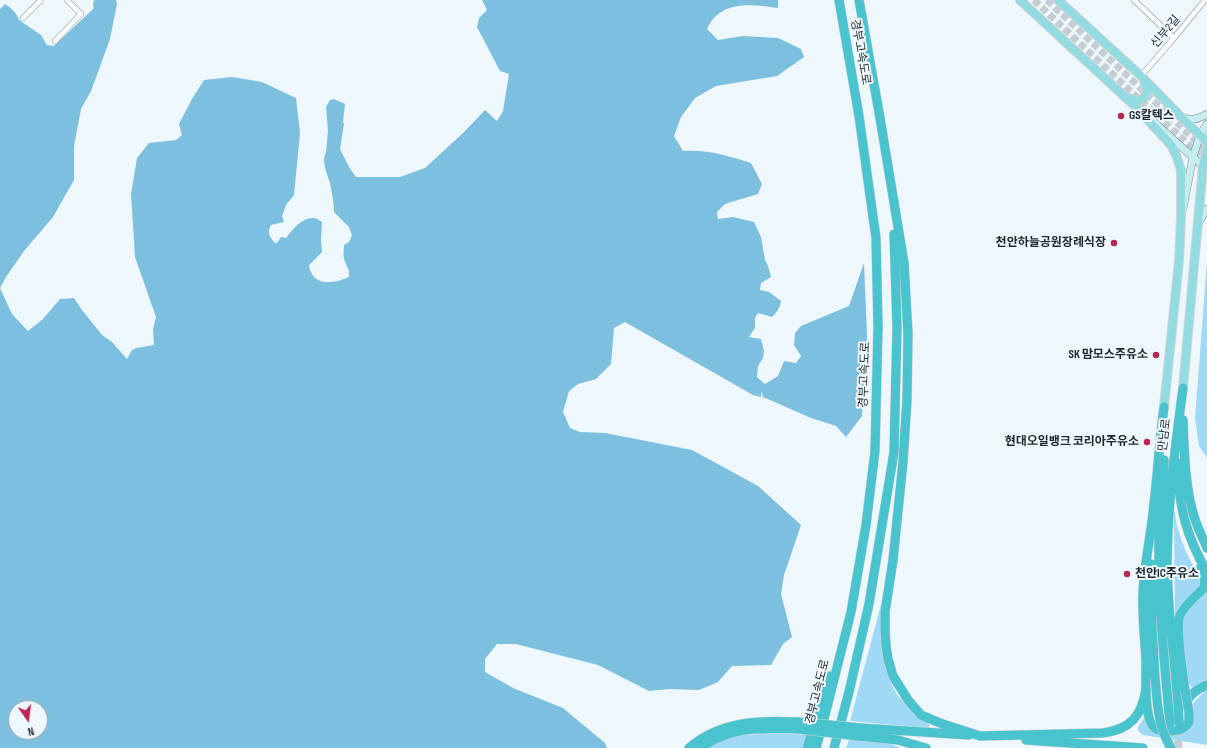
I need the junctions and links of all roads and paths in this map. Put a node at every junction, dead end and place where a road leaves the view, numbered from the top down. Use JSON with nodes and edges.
{"nodes":[{"id":1,"x":41,"y":0,"type":"edge"},
{"id":2,"x":67,"y":0,"type":"edge"},
{"id":3,"x":839,"y":0,"type":"edge"},
{"id":4,"x":859,"y":0,"type":"edge"},
{"id":5,"x":1020,"y":0,"type":"edge"},
{"id":6,"x":1026,"y":0,"type":"edge"},
{"id":7,"x":1058,"y":0,"type":"edge"},
{"id":8,"x":1134,"y":0,"type":"edge"},
{"id":9,"x":1205,"y":0,"type":"edge"},
{"id":10,"x":23,"y":18,"type":"dead end"},
{"id":11,"x":1053,"y":31,"type":"junction"},
{"id":12,"x":1174,"y":38,"type":"junction"},
{"id":13,"x":55,"y":41,"type":"dead end"},
{"id":14,"x":1141,"y":76,"type":"junction"},
{"id":15,"x":1125,"y":96,"type":"junction"},
{"id":16,"x":1136,"y":106,"type":"junction"},
{"id":17,"x":879,"y":112,"type":"junction"},
{"id":18,"x":1207,"y":114,"type":"edge"},
{"id":19,"x":1181,"y":117,"type":"junction"},
{"id":20,"x":1207,"y":124,"type":"edge"},
{"id":21,"x":1200,"y":135,"type":"junction"},
{"id":22,"x":1207,"y":142,"type":"edge"},
{"id":23,"x":1207,"y":150,"type":"edge"},
{"id":24,"x":1193,"y":157,"type":"junction"},
{"id":25,"x":1205,"y":168,"type":"edge"},
{"id":26,"x":1207,"y":209,"type":"edge"},
{"id":27,"x":1181,"y":219,"type":"junction"},
{"id":28,"x":1197,"y":228,"type":"junction"},
{"id":29,"x":1183,"y":388,"type":"junction"},
{"id":30,"x":1164,"y":406,"type":"junction"},
{"id":31,"x":1152,"y":521,"type":"junction"},
{"id":32,"x":1191,"y":540,"type":"junction"},
{"id":33,"x":1207,"y":548,"type":"edge"},
{"id":34,"x":1207,"y":572,"type":"edge"},
{"id":35,"x":851,"y":612,"type":"junction"},
{"id":36,"x":1207,"y":685,"type":"edge"},
{"id":37,"x":1146,"y":689,"type":"junction"},
{"id":38,"x":1175,"y":723,"type":"junction"},
{"id":39,"x":798,"y":726,"type":"junction"},
{"id":40,"x":860,"y":732,"type":"junction"},
{"id":41,"x":980,"y":736,"type":"junction"},
{"id":42,"x":690,"y":748,"type":"edge"},
{"id":43,"x":701,"y":748,"type":"edge"},
{"id":44,"x":807,"y":748,"type":"edge"},
{"id":45,"x":816,"y":748,"type":"edge"},
{"id":46,"x":834,"y":748,"type":"edge"},
{"id":47,"x":926,"y":748,"type":"edge"},
{"id":48,"x":1143,"y":748,"type":"edge"},
{"id":49,"x":1171,"y":748,"type":"edge"}],
"edges":[{"from":1,"to":10,"type":"street"},
{"from":2,"to":13,"type":"street"},
{"from":3,"to":35,"type":"highway","name":"경부고속도로"},
{"from":4,"to":17,"type":"highway","name":"경부고속도로"},
{"from":5,"to":11,"type":"main road"},
{"from":6,"to":11,"type":"main road"},
{"from":7,"to":14,"type":"main road"},
{"from":8,"to":12,"type":"street"},
{"from":9,"to":12,"type":"street","name":"신부2길"},
{"from":11,"to":15,"type":"main road"},
{"from":12,"to":14,"type":"street","name":"신부2길"},
{"from":14,"to":15,"type":"main road"},
{"from":14,"to":19,"type":"main road"},
{"from":15,"to":16,"type":"main road"},
{"from":16,"to":24,"type":"main road"},
{"from":16,"to":27,"type":"main road"},
{"from":17,"to":41,"type":"highway"},
{"from":17,"to":46,"type":"highway","name":"경부고속도로"},
{"from":18,"to":19,"type":"main road"},
{"from":19,"to":21,"type":"main road"},
{"from":20,"to":21,"type":"main road"},
{"from":21,"to":22,"type":"main road"},
{"from":21,"to":24,"type":"main road","name":"만남로"},
{"from":23,"to":25,"type":"main road","name":"만남로"},
{"from":24,"to":25,"type":"main road"},
{"from":24,"to":27,"type":"main road","name":"만남로"},
{"from":25,"to":28,"type":"main road","name":"만남로"},
{"from":26,"to":28,"type":"main road"},
{"from":27,"to":30,"type":"main road","name":"만남로"},
{"from":28,"to":29,"type":"main road","name":"만남로"},
{"from":29,"to":32,"type":"highway"},
{"from":29,"to":33,"type":"highway"},
{"from":29,"to":38,"type":"highway","name":"만남로"},
{"from":30,"to":31,"type":"highway"},
{"from":30,"to":38,"type":"highway","name":"만남로"},
{"from":31,"to":37,"type":"highway"},
{"from":31,"to":49,"type":"highway","bridge":true},
{"from":32,"to":34,"type":"highway"},
{"from":32,"to":37,"type":"highway","bridge":true},
{"from":35,"to":44,"type":"highway"},
{"from":35,"to":45,"type":"highway","name":"경부고속도로"},
{"from":36,"to":38,"type":"highway"},
{"from":37,"to":41,"type":"highway"},
{"from":39,"to":40,"type":"highway","bridge":true},
{"from":39,"to":42,"type":"highway"},
{"from":39,"to":43,"type":"highway"},
{"from":40,"to":41,"type":"highway"},
{"from":40,"to":47,"type":"highway"},
{"from":41,"to":48,"type":"highway"}]}
